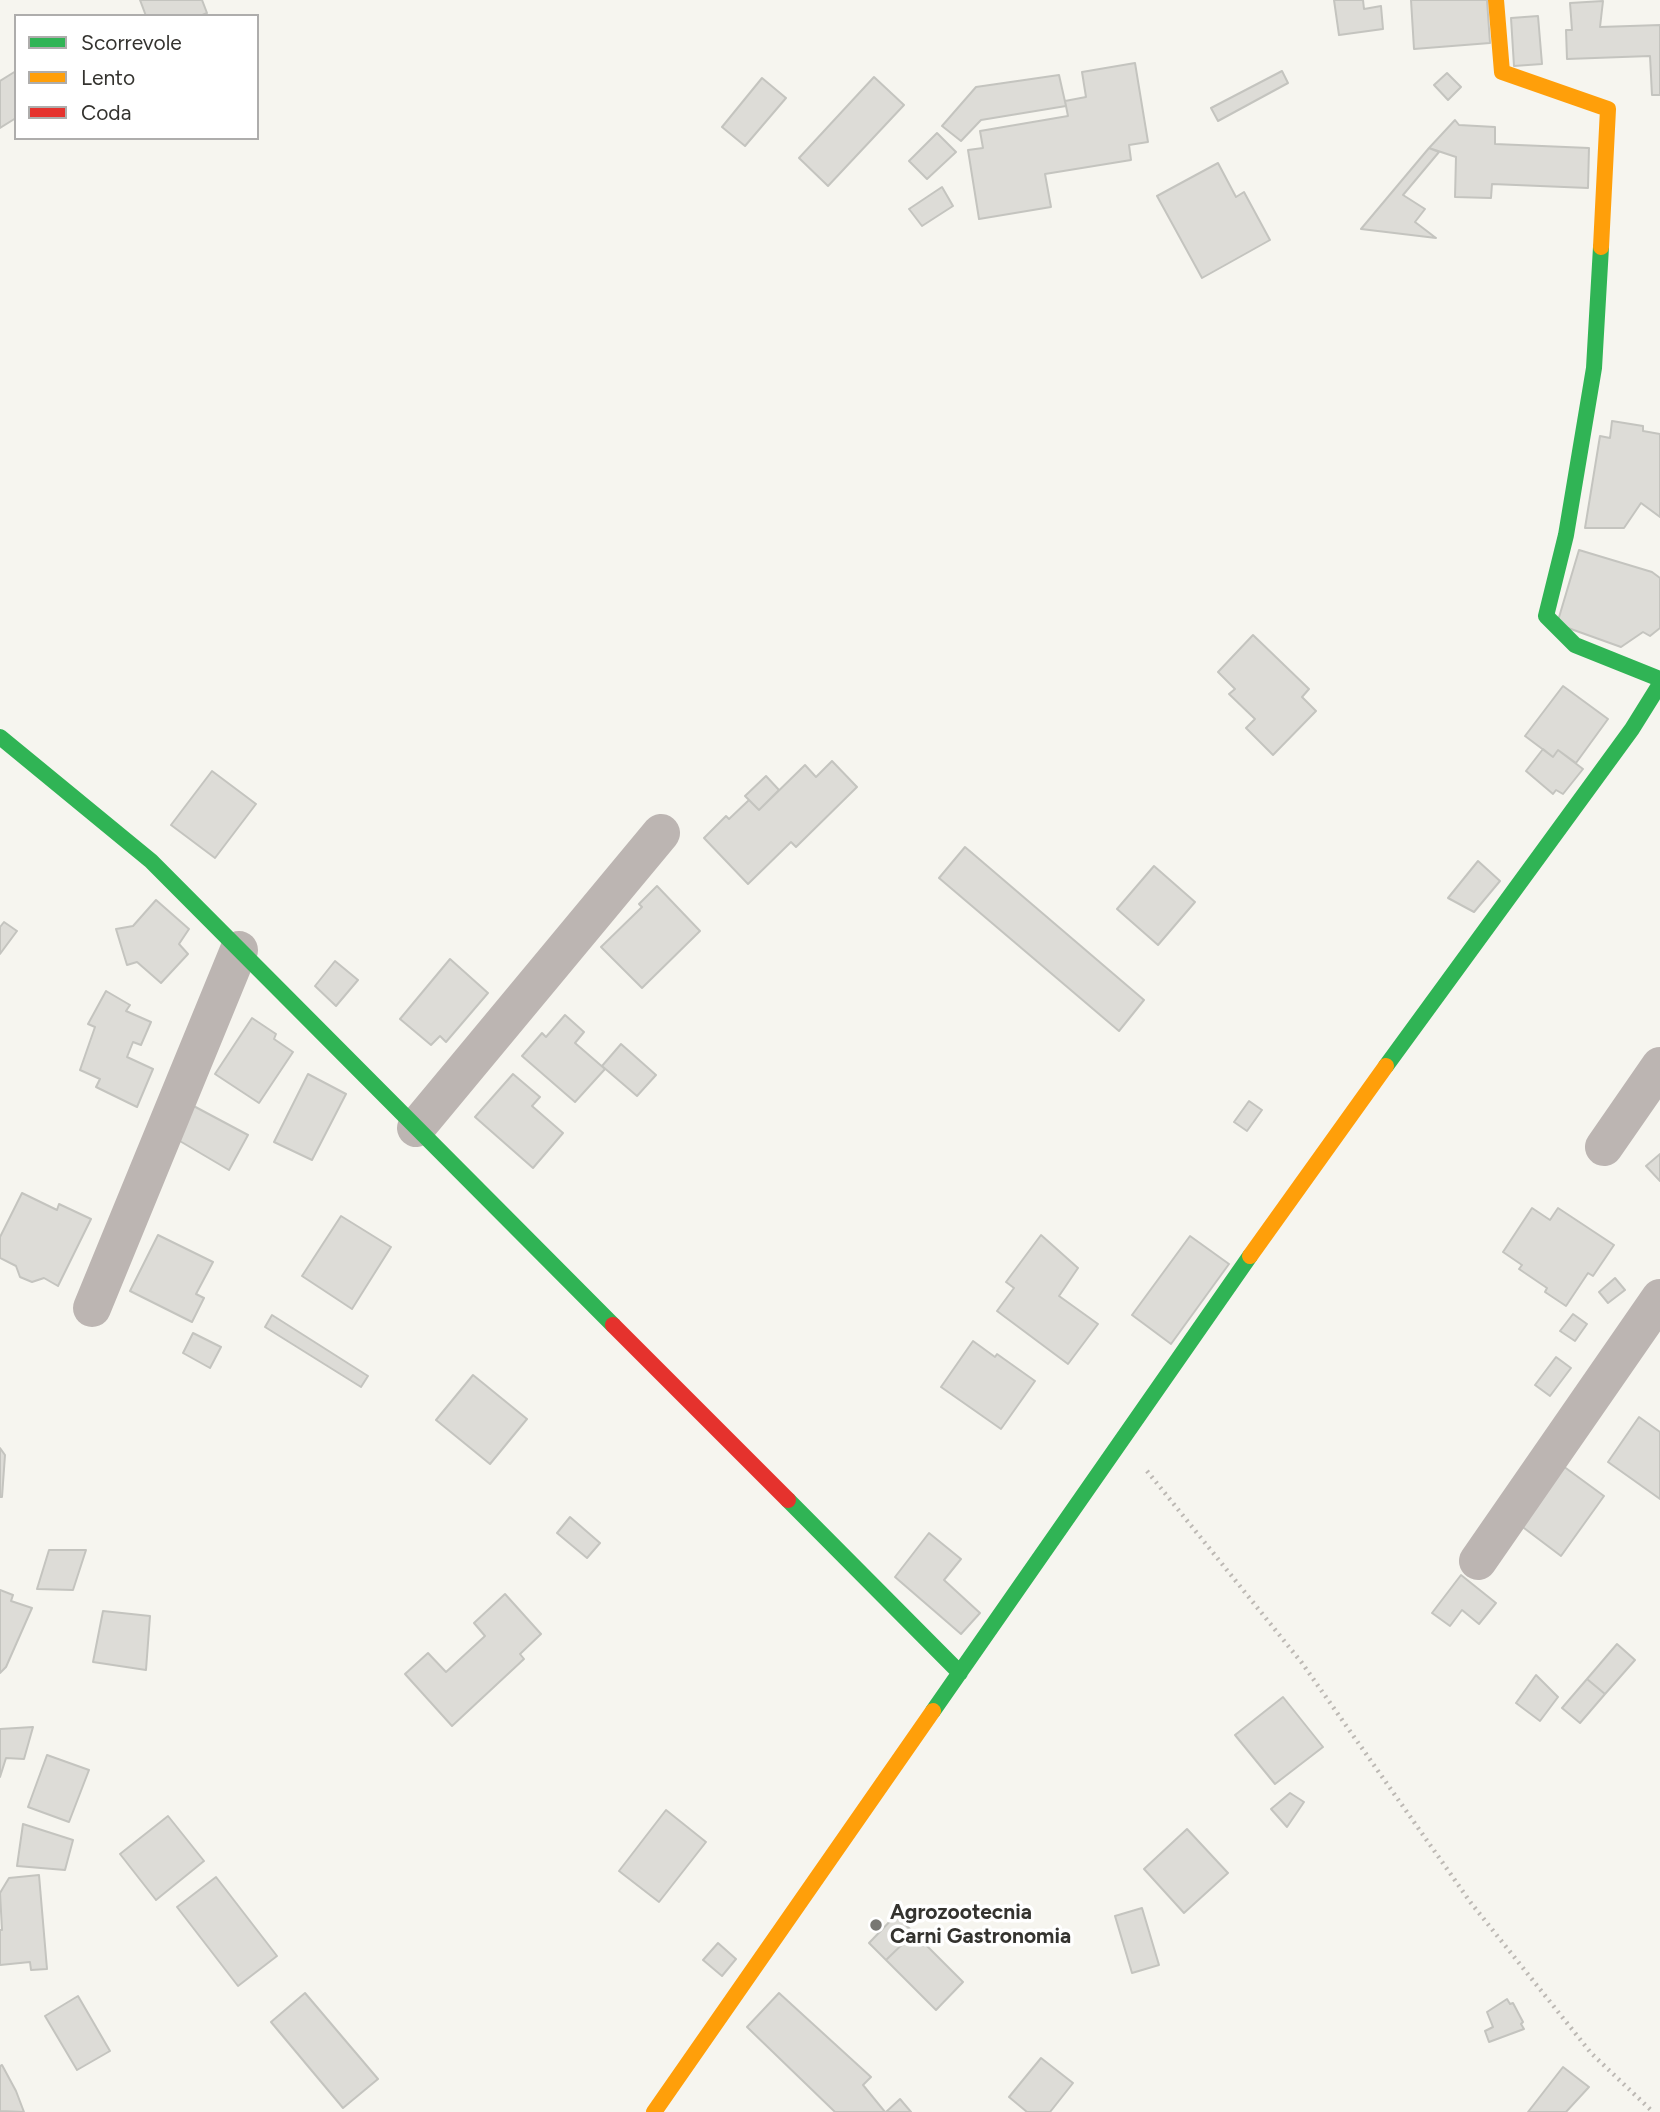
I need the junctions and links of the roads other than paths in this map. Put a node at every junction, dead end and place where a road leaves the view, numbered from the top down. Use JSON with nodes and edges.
{"nodes":[{"id":1,"x":1496,"y":0,"type":"edge"},
{"id":2,"x":1660,"y":681,"type":"edge"},
{"id":3,"x":0,"y":737,"type":"edge"},
{"id":4,"x":662,"y":832,"type":"dead end"},
{"id":5,"x":239,"y":950,"type":"junction"},
{"id":6,"x":1660,"y":1066,"type":"edge"},
{"id":7,"x":416,"y":1128,"type":"junction"},
{"id":8,"x":1604,"y":1147,"type":"dead end"},
{"id":9,"x":1660,"y":1298,"type":"edge"},
{"id":10,"x":93,"y":1308,"type":"dead end"},
{"id":11,"x":1478,"y":1561,"type":"dead end"},
{"id":12,"x":960,"y":1673,"type":"junction"},
{"id":13,"x":654,"y":2112,"type":"edge"}],
"edges":[{"from":1,"to":2,"type":"street"},
{"from":2,"to":12,"type":"street"},
{"from":3,"to":5,"type":"street"},
{"from":4,"to":7,"type":"street"},
{"from":5,"to":7,"type":"street"},
{"from":5,"to":10,"type":"street"},
{"from":6,"to":8,"type":"street"},
{"from":7,"to":12,"type":"street"},
{"from":9,"to":11,"type":"street"},
{"from":12,"to":13,"type":"street"}]}
